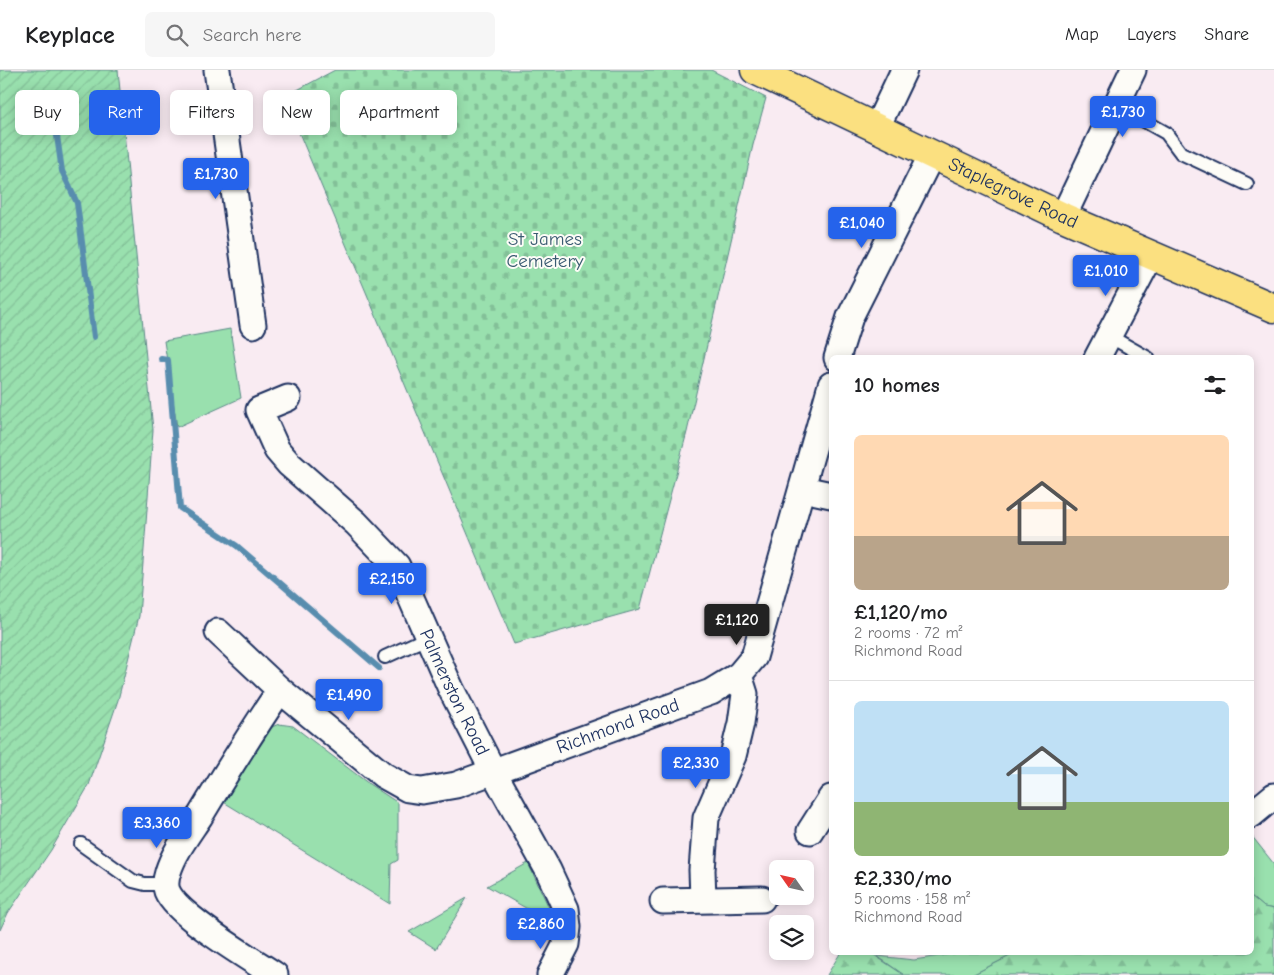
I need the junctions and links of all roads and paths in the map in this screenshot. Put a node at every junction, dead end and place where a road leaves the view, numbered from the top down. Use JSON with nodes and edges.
{"nodes":[{"id":1,"x":217,"y":70,"type":"edge"},
{"id":2,"x":755,"y":70,"type":"edge"},
{"id":3,"x":904,"y":70,"type":"edge"},
{"id":4,"x":1133,"y":70,"type":"edge"},
{"id":5,"x":1116,"y":105,"type":"junction"},
{"id":6,"x":876,"y":129,"type":"junction"},
{"id":7,"x":931,"y":156,"type":"junction"},
{"id":8,"x":1247,"y":184,"type":"dead end"},
{"id":9,"x":1063,"y":217,"type":"junction"},
{"id":10,"x":1151,"y":255,"type":"junction"},
{"id":11,"x":1274,"y":308,"type":"edge"},
{"id":12,"x":253,"y":325,"type":"dead end"},
{"id":13,"x":1109,"y":336,"type":"junction"},
{"id":14,"x":838,"y":355,"type":"edge"},
{"id":15,"x":1099,"y":355,"type":"edge"},
{"id":16,"x":1143,"y":355,"type":"edge"},
{"id":17,"x":829,"y":392,"type":"edge"},
{"id":18,"x":288,"y":398,"type":"dead end"},
{"id":19,"x":803,"y":489,"type":"junction"},
{"id":20,"x":829,"y":494,"type":"edge"},
{"id":21,"x":218,"y":632,"type":"dead end"},
{"id":22,"x":429,"y":637,"type":"junction"},
{"id":23,"x":385,"y":657,"type":"dead end"},
{"id":24,"x":739,"y":676,"type":"junction"},
{"id":25,"x":280,"y":690,"type":"junction"},
{"id":26,"x":493,"y":770,"type":"junction"},
{"id":27,"x":1274,"y":796,"type":"edge"},
{"id":28,"x":829,"y":801,"type":"edge"},
{"id":29,"x":1254,"y":813,"type":"edge"},
{"id":30,"x":810,"y":831,"type":"dead end"},
{"id":31,"x":80,"y":844,"type":"dead end"},
{"id":32,"x":166,"y":884,"type":"junction"},
{"id":33,"x":762,"y":899,"type":"dead end"},
{"id":34,"x":703,"y":900,"type":"junction"},
{"id":35,"x":663,"y":901,"type":"dead end"},
{"id":36,"x":275,"y":975,"type":"edge"},
{"id":37,"x":550,"y":975,"type":"edge"}],
"edges":[{"from":1,"to":12,"type":"street"},
{"from":2,"to":6,"type":"main road","name":"Staplegrove Road"},
{"from":3,"to":6,"type":"street"},
{"from":4,"to":5,"type":"street"},
{"from":5,"to":8,"type":"lane"},
{"from":5,"to":9,"type":"street"},
{"from":6,"to":7,"type":"main road","name":"Staplegrove Road"},
{"from":7,"to":9,"type":"main road","name":"Staplegrove Road"},
{"from":7,"to":14,"type":"street"},
{"from":9,"to":10,"type":"main road","name":"Staplegrove Road"},
{"from":10,"to":11,"type":"main road","name":"Staplegrove Road"},
{"from":10,"to":13,"type":"street"},
{"from":13,"to":15,"type":"street"},
{"from":13,"to":16,"type":"lane"},
{"from":17,"to":19,"type":"street","name":"Richmond Road"},
{"from":18,"to":22,"type":"street","name":"Palmerston Road"},
{"from":19,"to":20,"type":"street"},
{"from":19,"to":24,"type":"street","name":"Richmond Road"},
{"from":21,"to":25,"type":"street","name":"Richmond Road"},
{"from":22,"to":23,"type":"lane"},
{"from":22,"to":26,"type":"street","name":"Palmerston Road"},
{"from":24,"to":26,"type":"street","name":"Richmond Road"},
{"from":24,"to":34,"type":"street"},
{"from":25,"to":26,"type":"street","name":"Richmond Road"},
{"from":25,"to":32,"type":"street"},
{"from":26,"to":37,"type":"street","name":"Palmerston Road"},
{"from":27,"to":29,"type":"street"},
{"from":28,"to":30,"type":"street"},
{"from":31,"to":32,"type":"lane"},
{"from":32,"to":36,"type":"street"},
{"from":33,"to":34,"type":"street"},
{"from":34,"to":35,"type":"street"}]}
